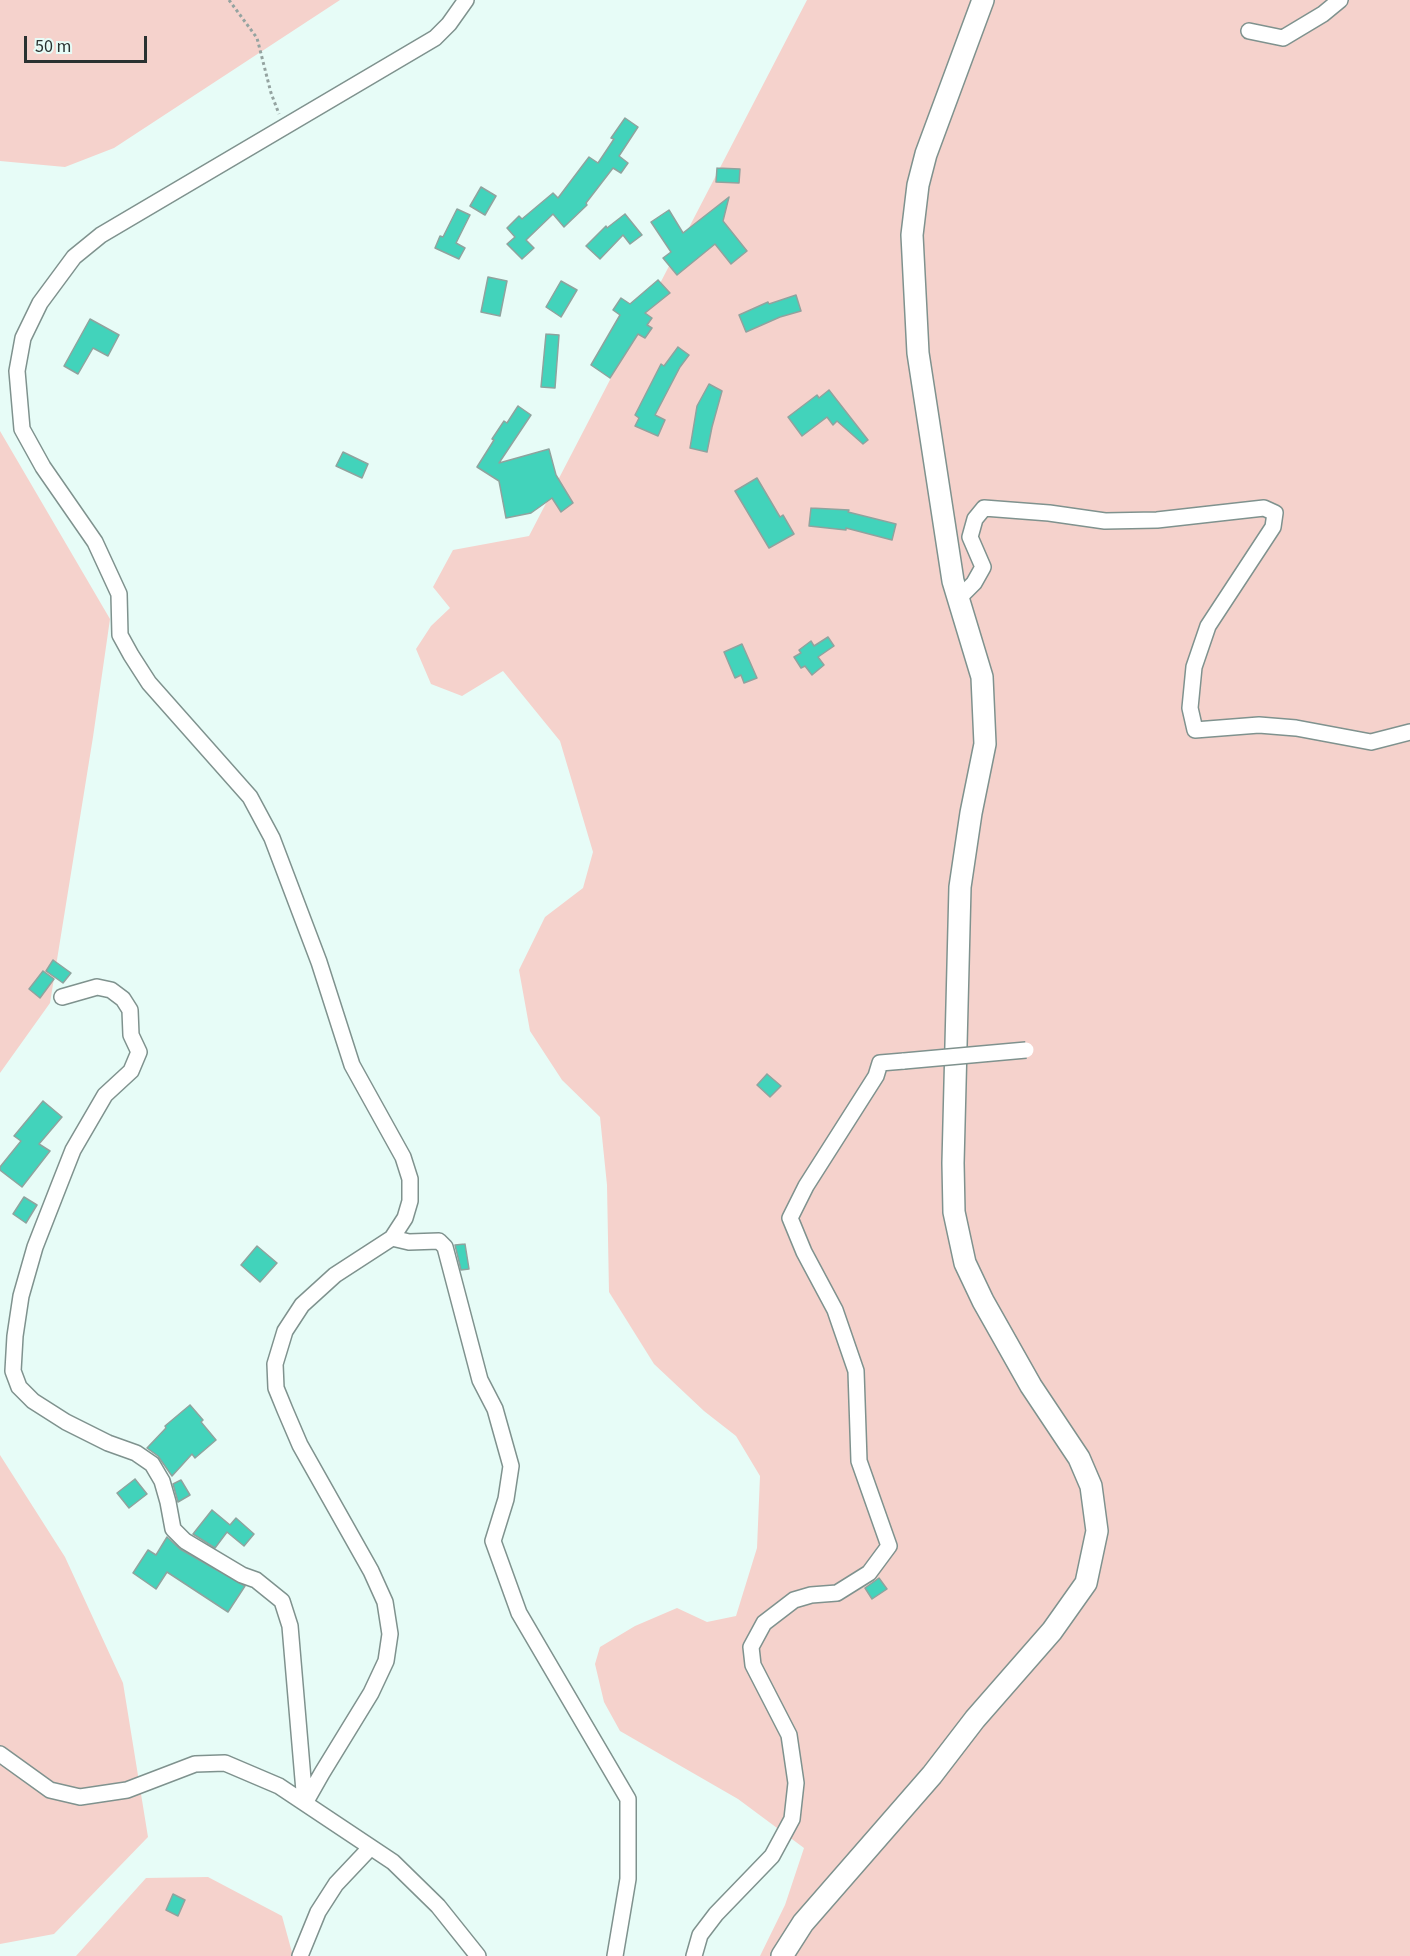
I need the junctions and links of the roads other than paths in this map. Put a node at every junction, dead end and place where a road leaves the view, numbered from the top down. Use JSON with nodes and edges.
{"nodes":[{"id":1,"x":466,"y":0,"type":"edge"},
{"id":2,"x":983,"y":0,"type":"edge"},
{"id":3,"x":1340,"y":0,"type":"edge"},
{"id":4,"x":1249,"y":32,"type":"dead end"},
{"id":5,"x":959,"y":597,"type":"junction"},
{"id":6,"x":1410,"y":732,"type":"edge"},
{"id":7,"x":62,"y":997,"type":"dead end"},
{"id":8,"x":1026,"y":1050,"type":"dead end"},
{"id":9,"x":392,"y":1238,"type":"junction"},
{"id":10,"x":0,"y":1754,"type":"edge"},
{"id":11,"x":305,"y":1803,"type":"junction"},
{"id":12,"x":370,"y":1848,"type":"junction"},
{"id":13,"x":300,"y":1956,"type":"edge"},
{"id":14,"x":478,"y":1956,"type":"edge"},
{"id":15,"x":615,"y":1956,"type":"edge"},
{"id":16,"x":694,"y":1956,"type":"edge"},
{"id":17,"x":782,"y":1956,"type":"edge"}],
"edges":[{"from":1,"to":9,"type":"street"},
{"from":2,"to":5,"type":"street"},
{"from":3,"to":4,"type":"street"},
{"from":5,"to":6,"type":"street"},
{"from":5,"to":17,"type":"street"},
{"from":7,"to":11,"type":"street"},
{"from":8,"to":16,"type":"street","bridge":true},
{"from":9,"to":11,"type":"street"},
{"from":9,"to":15,"type":"street"},
{"from":10,"to":11,"type":"street"},
{"from":11,"to":12,"type":"street"},
{"from":12,"to":13,"type":"street"},
{"from":12,"to":14,"type":"street"}]}
